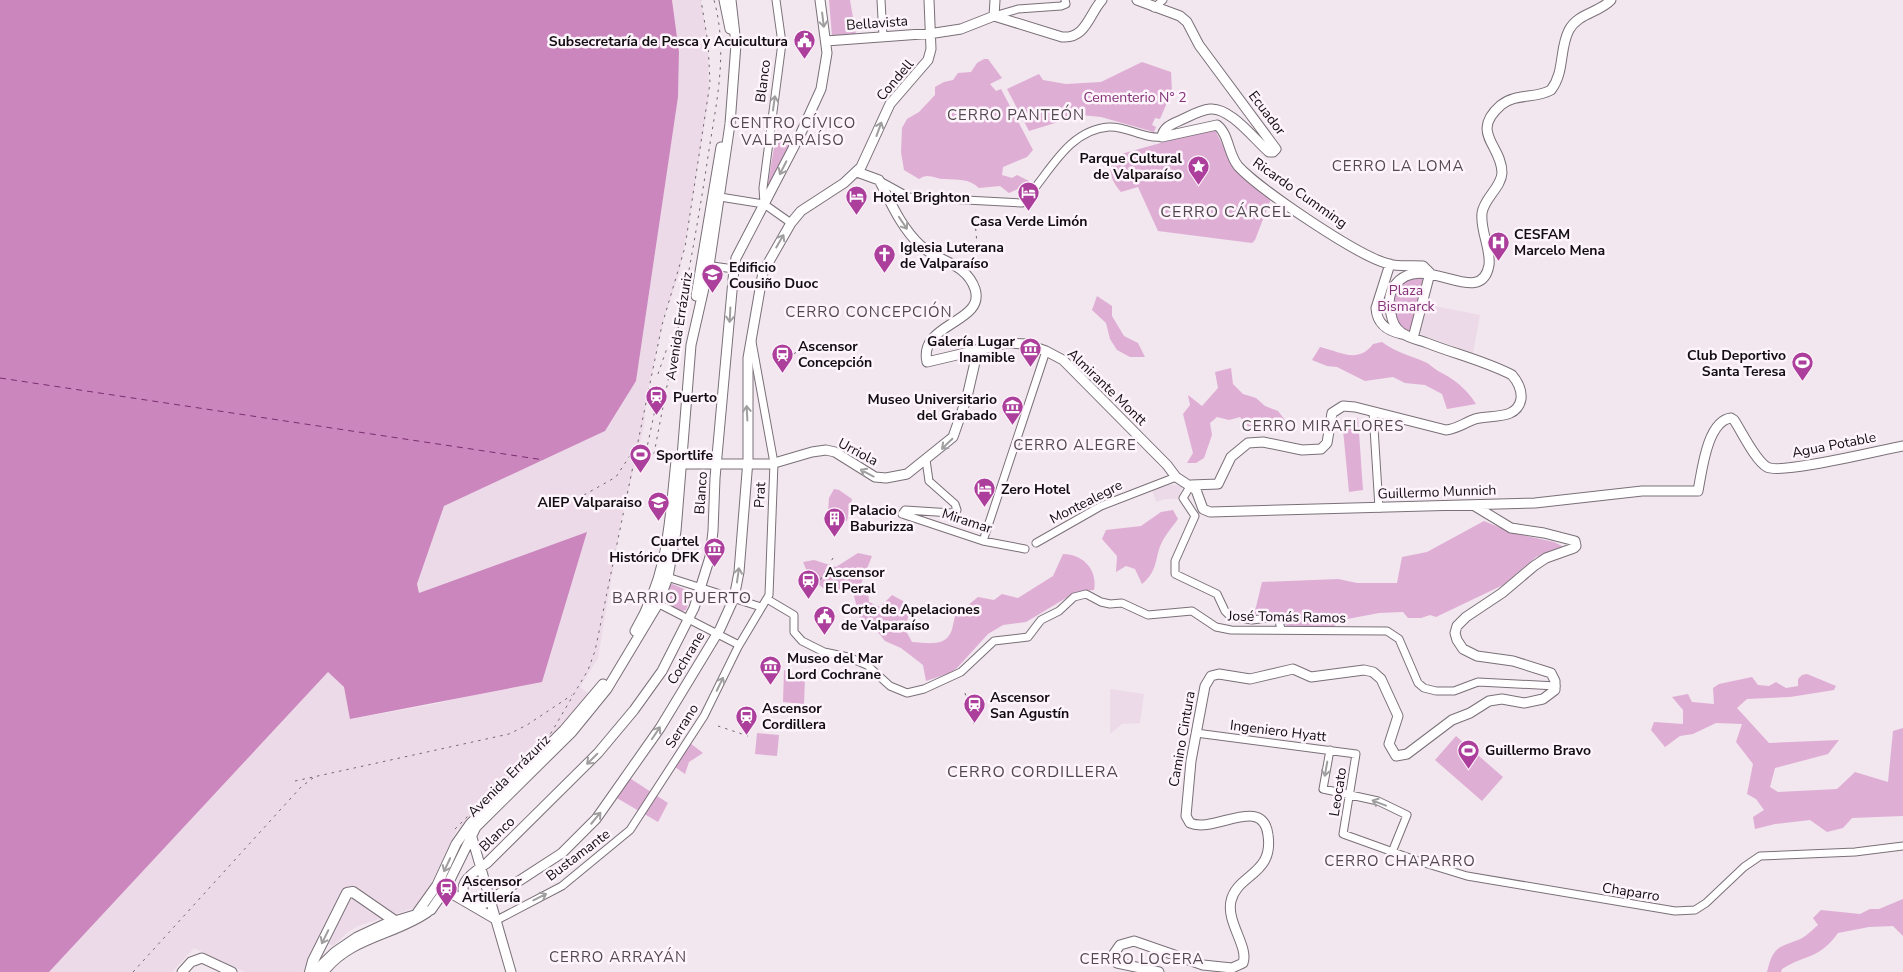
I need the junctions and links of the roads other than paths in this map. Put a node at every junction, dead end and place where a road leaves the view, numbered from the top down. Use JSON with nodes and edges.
{"nodes":[{"id":1,"x":724,"y":0,"type":"edge"},
{"id":2,"x":731,"y":0,"type":"edge"},
{"id":3,"x":776,"y":0,"type":"edge"},
{"id":4,"x":881,"y":0,"type":"edge"},
{"id":5,"x":929,"y":0,"type":"edge"},
{"id":6,"x":995,"y":0,"type":"edge"},
{"id":7,"x":1065,"y":0,"type":"edge"},
{"id":8,"x":1102,"y":0,"type":"edge"},
{"id":9,"x":1137,"y":0,"type":"edge"},
{"id":10,"x":1163,"y":0,"type":"edge"},
{"id":11,"x":1611,"y":0,"type":"edge"},
{"id":12,"x":821,"y":1,"type":"edge"},
{"id":13,"x":1154,"y":8,"type":"junction"},
{"id":14,"x":994,"y":16,"type":"junction"},
{"id":15,"x":930,"y":33,"type":"junction"},
{"id":16,"x":883,"y":36,"type":"junction"},
{"id":17,"x":826,"y":41,"type":"junction"},
{"id":18,"x":1162,"y":137,"type":"junction"},
{"id":19,"x":857,"y":172,"type":"junction"},
{"id":20,"x":880,"y":180,"type":"junction"},
{"id":21,"x":720,"y":197,"type":"junction"},
{"id":22,"x":764,"y":204,"type":"junction"},
{"id":23,"x":791,"y":223,"type":"junction"},
{"id":24,"x":1390,"y":264,"type":"junction"},
{"id":25,"x":706,"y":265,"type":"junction"},
{"id":26,"x":734,"y":269,"type":"junction"},
{"id":27,"x":1430,"y":273,"type":"junction"},
{"id":28,"x":1409,"y":336,"type":"junction"},
{"id":29,"x":751,"y":337,"type":"junction"},
{"id":30,"x":978,"y":349,"type":"junction"},
{"id":31,"x":1046,"y":351,"type":"junction"},
{"id":32,"x":1373,"y":412,"type":"junction"},
{"id":33,"x":1903,"y":446,"type":"edge"},
{"id":34,"x":926,"y":460,"type":"junction"},
{"id":35,"x":774,"y":463,"type":"junction"},
{"id":36,"x":678,"y":464,"type":"junction"},
{"id":37,"x":717,"y":465,"type":"junction"},
{"id":38,"x":748,"y":465,"type":"junction"},
{"id":39,"x":1176,"y":477,"type":"junction"},
{"id":40,"x":1191,"y":486,"type":"junction"},
{"id":41,"x":1698,"y":491,"type":"joint"},
{"id":42,"x":1473,"y":506,"type":"junction"},
{"id":43,"x":1379,"y":508,"type":"junction"},
{"id":44,"x":983,"y":541,"type":"junction"},
{"id":45,"x":1036,"y":543,"type":"dead end"},
{"id":46,"x":1025,"y":549,"type":"dead end"},
{"id":47,"x":664,"y":576,"type":"junction"},
{"id":48,"x":702,"y":587,"type":"junction"},
{"id":49,"x":734,"y":598,"type":"junction"},
{"id":50,"x":767,"y":599,"type":"junction"},
{"id":51,"x":655,"y":602,"type":"junction"},
{"id":52,"x":761,"y":607,"type":"junction"},
{"id":53,"x":689,"y":619,"type":"junction"},
{"id":54,"x":1281,"y":630,"type":"junction"},
{"id":55,"x":717,"y":633,"type":"junction"},
{"id":56,"x":738,"y":646,"type":"junction"},
{"id":57,"x":1556,"y":686,"type":"junction"},
{"id":58,"x":564,"y":730,"type":"junction"},
{"id":59,"x":1196,"y":733,"type":"junction"},
{"id":60,"x":1330,"y":750,"type":"junction"},
{"id":61,"x":553,"y":752,"type":"junction"},
{"id":62,"x":1356,"y":754,"type":"joint"},
{"id":63,"x":1350,"y":795,"type":"junction"},
{"id":64,"x":641,"y":816,"type":"joint"},
{"id":65,"x":471,"y":834,"type":"junction"},
{"id":66,"x":1344,"y":834,"type":"joint"},
{"id":67,"x":460,"y":846,"type":"junction"},
{"id":68,"x":1903,"y":846,"type":"edge"},
{"id":69,"x":1392,"y":852,"type":"junction"},
{"id":70,"x":480,"y":868,"type":"junction"},
{"id":71,"x":441,"y":888,"type":"junction"},
{"id":72,"x":489,"y":900,"type":"junction"},
{"id":73,"x":472,"y":905,"type":"junction"},
{"id":74,"x":422,"y":913,"type":"junction"},
{"id":75,"x":496,"y":920,"type":"junction"},
{"id":76,"x":395,"y":921,"type":"junction"},
{"id":77,"x":182,"y":971,"type":"edge"},
{"id":78,"x":232,"y":972,"type":"edge"},
{"id":79,"x":310,"y":972,"type":"edge"},
{"id":80,"x":321,"y":972,"type":"edge"},
{"id":81,"x":511,"y":972,"type":"edge"},
{"id":82,"x":1159,"y":972,"type":"edge"}],
"edges":[{"from":1,"to":25,"type":"main road","name":"Avenida Errázuriz"},
{"from":2,"to":21,"type":"main road","name":"Avenida Errázuriz"},
{"from":22,"to":3,"type":"street","name":"Blanco","one_way":true},
{"from":4,"to":16,"type":"street"},
{"from":5,"to":15,"type":"main road","name":"Condell"},
{"from":6,"to":14,"type":"main road"},
{"from":7,"to":14,"type":"street"},
{"from":8,"to":14,"type":"main road"},
{"from":9,"to":13,"type":"main road","name":"Ecuador"},
{"from":10,"to":13,"type":"street"},
{"from":11,"to":27,"type":"main road","name":"Ricardo Cumming"},
{"from":12,"to":17,"type":"main road","one_way":true},
{"from":13,"to":18,"type":"main road","name":"Ecuador"},
{"from":14,"to":15,"type":"main road","name":"Bellavista"},
{"from":15,"to":16,"type":"main road","name":"Bellavista"},
{"from":19,"to":15,"type":"main road","name":"Condell","one_way":true},
{"from":16,"to":17,"type":"main road","name":"Bellavista"},
{"from":17,"to":22,"type":"main road","one_way":true},
{"from":18,"to":20,"type":"street","name":"Ricardo Cumming"},
{"from":18,"to":24,"type":"main road","name":"Ricardo Cumming"},
{"from":19,"to":20,"type":"main road"},
{"from":19,"to":23,"type":"main road","name":"Cochrane"},
{"from":20,"to":30,"type":"main road","name":"Almirante Montt","one_way":true},
{"from":21,"to":22,"type":"street"},
{"from":21,"to":25,"type":"main road","name":"Avenida Errázuriz"},
{"from":22,"to":23,"type":"street"},
{"from":22,"to":26,"type":"main road","name":"Blanco"},
{"from":29,"to":23,"type":"main road","name":"Cochrane","one_way":true},
{"from":24,"to":27,"type":"main road","name":"Ricardo Cumming"},
{"from":24,"to":28,"type":"main road"},
{"from":25,"to":26,"type":"street"},
{"from":25,"to":36,"type":"main road","name":"Avenida Errázuriz"},
{"from":26,"to":37,"type":"main road","name":"Blanco","one_way":true},
{"from":27,"to":28,"type":"main road"},
{"from":27,"to":28,"type":"main road"},
{"from":28,"to":32,"type":"main road"},
{"from":29,"to":35,"type":"street","name":"Prat"},
{"from":38,"to":29,"type":"main road","name":"Cochrane","one_way":true},
{"from":30,"to":31,"type":"main road","name":"Almirante Montt"},
{"from":30,"to":34,"type":"main road","name":"Urriola","one_way":true},
{"from":31,"to":39,"type":"main road","name":"Almirante Montt"},
{"from":31,"to":44,"type":"street"},
{"from":32,"to":40,"type":"main road"},
{"from":32,"to":43,"type":"street"},
{"from":33,"to":41,"type":"main road","name":"Agua Potable"},
{"from":34,"to":35,"type":"main road","name":"Urriola","one_way":true},
{"from":34,"to":44,"type":"street","name":"Miramar"},
{"from":35,"to":38,"type":"main road","name":"Urriola"},
{"from":35,"to":50,"type":"street","name":"Prat"},
{"from":36,"to":37,"type":"main road","name":"Urriola"},
{"from":36,"to":47,"type":"main road","name":"Avenida Errázuriz"},
{"from":37,"to":38,"type":"main road","name":"Urriola"},
{"from":37,"to":48,"type":"main road","name":"Blanco"},
{"from":49,"to":38,"type":"main road","name":"Cochrane","one_way":true},
{"from":39,"to":40,"type":"main road","name":"Almirante Montt"},
{"from":39,"to":45,"type":"street","name":"Montealegre"},
{"from":40,"to":43,"type":"main road","name":"Guillermo Munnich"},
{"from":40,"to":54,"type":"street"},
{"from":41,"to":42,"type":"main road","name":"Guillermo Munnich"},
{"from":42,"to":43,"type":"main road","name":"Guillermo Munnich"},
{"from":42,"to":57,"type":"main road"},
{"from":44,"to":46,"type":"street","name":"Miramar"},
{"from":47,"to":48,"type":"street"},
{"from":47,"to":51,"type":"main road","name":"Avenida Errázuriz"},
{"from":48,"to":49,"type":"street"},
{"from":48,"to":53,"type":"main road","name":"Blanco"},
{"from":49,"to":52,"type":"street"},
{"from":49,"to":55,"type":"main road","name":"Cochrane"},
{"from":50,"to":52,"type":"street","name":"Prat"},
{"from":50,"to":54,"type":"street","name":"José Tomás Ramos"},
{"from":51,"to":53,"type":"street"},
{"from":51,"to":58,"type":"main road","name":"Avenida Errázuriz"},
{"from":51,"to":61,"type":"main road","name":"Avenida Errázuriz"},
{"from":52,"to":56,"type":"street","name":"Prat"},
{"from":53,"to":55,"type":"street"},
{"from":53,"to":70,"type":"main road","name":"Blanco","one_way":true},
{"from":54,"to":57,"type":"street","name":"José Tomás Ramos"},
{"from":55,"to":56,"type":"street"},
{"from":72,"to":55,"type":"main road","name":"Cochrane","one_way":true},
{"from":64,"to":56,"type":"street","name":"Serrano","one_way":true},
{"from":57,"to":59,"type":"main road","name":"Camino Cintura"},
{"from":58,"to":61,"type":"main road"},
{"from":58,"to":67,"type":"main road","name":"Avenida Errázuriz"},
{"from":59,"to":60,"type":"street","name":"Ingeniero Hyatt"},
{"from":59,"to":82,"type":"main road","name":"Camino Cintura"},
{"from":60,"to":62,"type":"street","name":"Ingeniero Hyatt"},
{"from":60,"to":63,"type":"street","one_way":true},
{"from":61,"to":65,"type":"main road","name":"Avenida Errázuriz"},
{"from":62,"to":63,"type":"street","name":"Leocato"},
{"from":63,"to":66,"type":"street","name":"Leocato"},
{"from":69,"to":63,"type":"street","one_way":true},
{"from":75,"to":64,"type":"street","name":"Bustamante","one_way":true},
{"from":65,"to":67,"type":"main road","name":"Avenida Errázuriz"},
{"from":65,"to":70,"type":"main road"},
{"from":66,"to":69,"type":"street","name":"Chaparro"},
{"from":67,"to":70,"type":"main road"},
{"from":67,"to":71,"type":"main road","name":"Avenida Errázuriz"},
{"from":68,"to":69,"type":"street","name":"Chaparro"},
{"from":70,"to":72,"type":"main road"},
{"from":70,"to":73,"type":"main road","name":"Blanco"},
{"from":71,"to":73,"type":"main road"},
{"from":71,"to":74,"type":"main road","name":"Avenida Errázuriz"},
{"from":72,"to":73,"type":"main road","name":"Cochrane"},
{"from":72,"to":75,"type":"main road"},
{"from":73,"to":75,"type":"main road"},
{"from":74,"to":76,"type":"main road"},
{"from":74,"to":80,"type":"highway"},
{"from":75,"to":81,"type":"main road"},
{"from":76,"to":79,"type":"highway","one_way":true},
{"from":76,"to":80,"type":"main road"},
{"from":77,"to":78,"type":"main road"}]}
